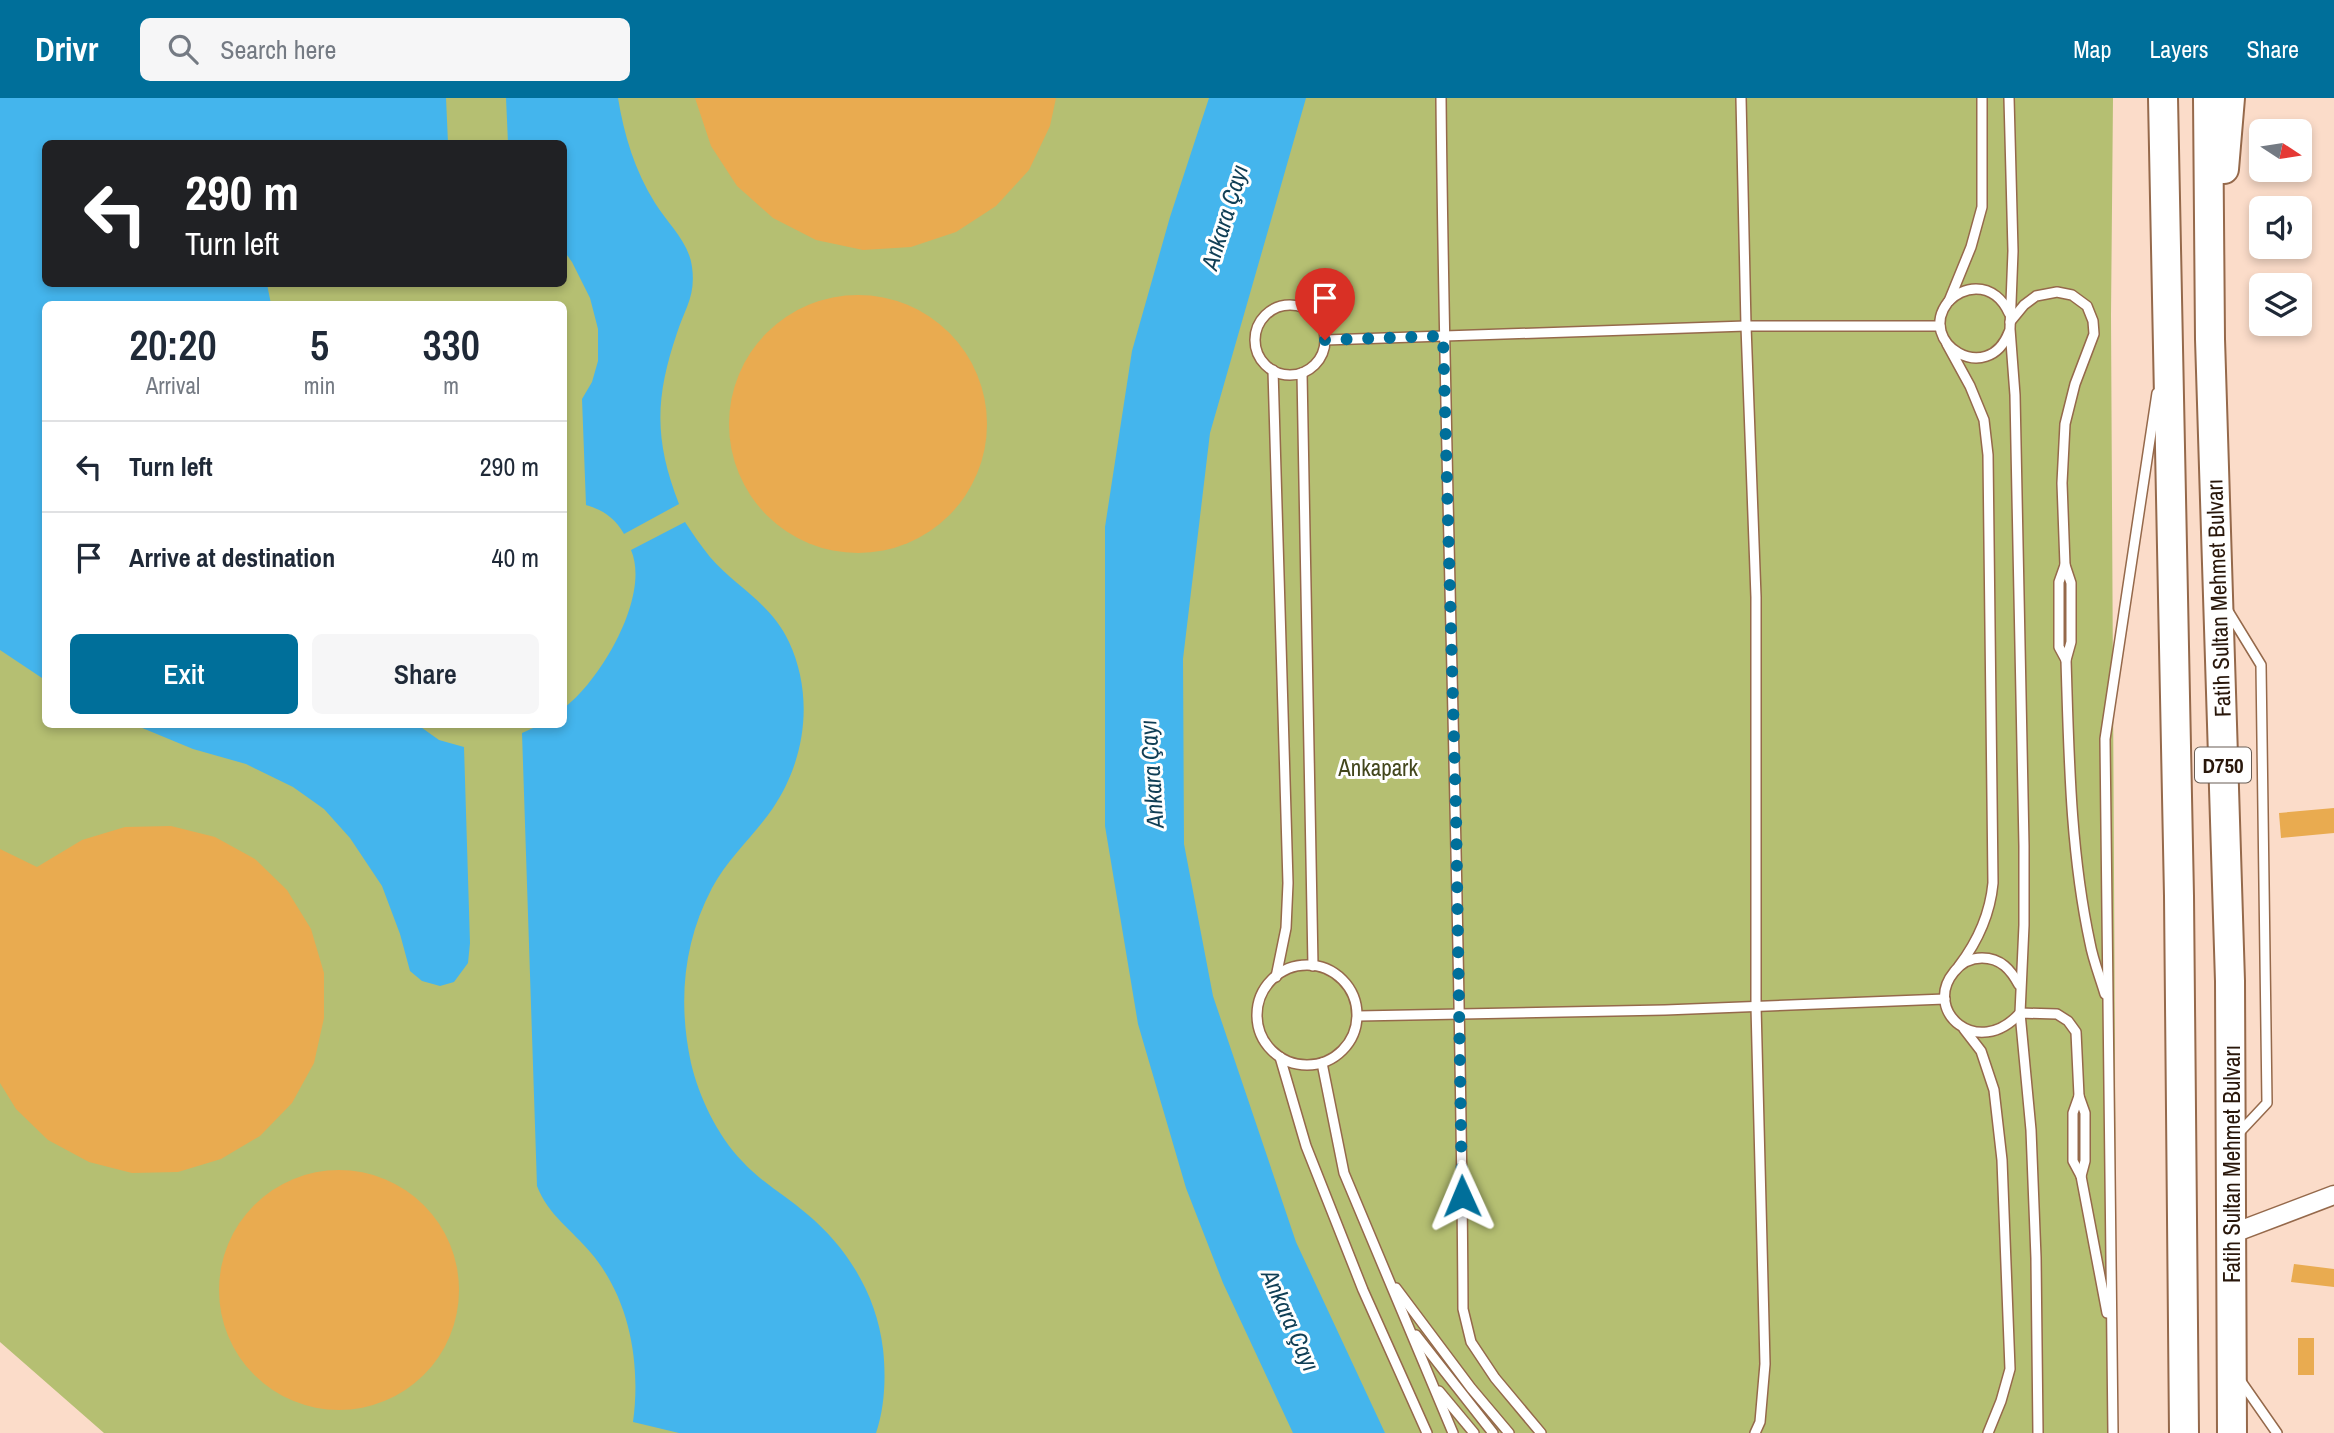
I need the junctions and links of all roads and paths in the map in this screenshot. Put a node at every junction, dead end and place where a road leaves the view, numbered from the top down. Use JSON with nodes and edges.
{"nodes":[{"id":1,"x":1441,"y":98,"type":"edge"},
{"id":2,"x":1741,"y":98,"type":"edge"},
{"id":3,"x":1982,"y":98,"type":"edge"},
{"id":4,"x":2009,"y":98,"type":"edge"},
{"id":5,"x":2156,"y":98,"type":"edge"},
{"id":6,"x":2163,"y":98,"type":"edge"},
{"id":7,"x":2207,"y":98,"type":"edge"},
{"id":8,"x":2230,"y":98,"type":"edge"},
{"id":9,"x":2163,"y":146,"type":"junction"},
{"id":10,"x":1949,"y":301,"type":"junction"},
{"id":11,"x":2010,"y":322,"type":"junction"},
{"id":12,"x":2167,"y":322,"type":"junction"},
{"id":13,"x":1746,"y":326,"type":"junction"},
{"id":14,"x":1940,"y":326,"type":"junction"},
{"id":15,"x":1443,"y":336,"type":"junction"},
{"id":16,"x":2210,"y":339,"type":"junction"},
{"id":17,"x":1325,"y":340,"type":"junction"},
{"id":18,"x":1947,"y":344,"type":"junction"},
{"id":19,"x":1273,"y":370,"type":"junction"},
{"id":20,"x":1302,"y":373,"type":"junction"},
{"id":21,"x":2218,"y":596,"type":"junction"},
{"id":22,"x":1313,"y":966,"type":"junction"},
{"id":23,"x":1959,"y":967,"type":"junction"},
{"id":24,"x":1276,"y":977,"type":"junction"},
{"id":25,"x":2020,"y":987,"type":"junction"},
{"id":26,"x":1945,"y":999,"type":"junction"},
{"id":27,"x":2108,"y":1005,"type":"junction"},
{"id":28,"x":1756,"y":1006,"type":"junction"},
{"id":29,"x":2020,"y":1013,"type":"junction"},
{"id":30,"x":1458,"y":1014,"type":"junction"},
{"id":31,"x":1358,"y":1016,"type":"junction"},
{"id":32,"x":1962,"y":1028,"type":"junction"},
{"id":33,"x":1280,"y":1057,"type":"junction"},
{"id":34,"x":1322,"y":1063,"type":"junction"},
{"id":35,"x":2231,"y":1142,"type":"junction"},
{"id":36,"x":2334,"y":1195,"type":"edge"},
{"id":37,"x":2231,"y":1234,"type":"junction"},
{"id":38,"x":1387,"y":1277,"type":"junction"},
{"id":39,"x":1409,"y":1326,"type":"junction"},
{"id":40,"x":2112,"y":1340,"type":"junction"},
{"id":41,"x":2231,"y":1368,"type":"junction"},
{"id":42,"x":1433,"y":1383,"type":"junction"},
{"id":43,"x":1427,"y":1433,"type":"edge"},
{"id":44,"x":1455,"y":1433,"type":"edge"},
{"id":45,"x":1474,"y":1433,"type":"edge"},
{"id":46,"x":1493,"y":1433,"type":"edge"},
{"id":47,"x":1509,"y":1433,"type":"edge"},
{"id":48,"x":1541,"y":1433,"type":"edge"},
{"id":49,"x":1755,"y":1433,"type":"edge"},
{"id":50,"x":1988,"y":1433,"type":"edge"},
{"id":51,"x":2038,"y":1433,"type":"edge"},
{"id":52,"x":2113,"y":1433,"type":"edge"},
{"id":53,"x":2183,"y":1433,"type":"edge"},
{"id":54,"x":2232,"y":1433,"type":"edge"},
{"id":55,"x":2277,"y":1433,"type":"edge"}],
"edges":[{"from":1,"to":15,"type":"lane"},
{"from":2,"to":13,"type":"lane"},
{"from":3,"to":10,"type":"lane"},
{"from":4,"to":11,"type":"lane"},
{"from":5,"to":9,"type":"highway"},
{"from":6,"to":9,"type":"highway","name":"Fatih Sultan Mehmet Bulvarı","number":"D750"},
{"from":7,"to":16,"type":"highway","name":"Fatih Sultan Mehmet Bulvarı","number":"D750"},
{"from":8,"to":16,"type":"highway"},
{"from":9,"to":12,"type":"highway","name":"Fatih Sultan Mehmet Bulvarı","number":"D750"},
{"from":10,"to":11,"type":"lane"},
{"from":10,"to":14,"type":"lane"},
{"from":11,"to":18,"type":"lane"},
{"from":11,"to":25,"type":"lane"},
{"from":11,"to":27,"type":"lane"},
{"from":12,"to":27,"type":"lane"},
{"from":12,"to":53,"type":"highway","name":"Fatih Sultan Mehmet Bulvarı","number":"D750"},
{"from":13,"to":14,"type":"lane"},
{"from":13,"to":15,"type":"lane"},
{"from":13,"to":28,"type":"lane"},
{"from":14,"to":18,"type":"lane"},
{"from":15,"to":17,"type":"lane"},
{"from":15,"to":30,"type":"lane"},
{"from":16,"to":21,"type":"highway","name":"Fatih Sultan Mehmet Bulvarı","number":"D750"},
{"from":17,"to":19,"type":"lane"},
{"from":17,"to":20,"type":"lane"},
{"from":18,"to":23,"type":"lane"},
{"from":19,"to":20,"type":"lane"},
{"from":19,"to":24,"type":"lane"},
{"from":20,"to":22,"type":"lane"},
{"from":21,"to":35,"type":"highway","name":"Fatih Sultan Mehmet Bulvarı","number":"D750"},
{"from":21,"to":35,"type":"lane"},
{"from":22,"to":24,"type":"lane"},
{"from":22,"to":31,"type":"lane"},
{"from":23,"to":25,"type":"lane"},
{"from":23,"to":26,"type":"lane"},
{"from":24,"to":33,"type":"lane"},
{"from":25,"to":29,"type":"lane"},
{"from":26,"to":28,"type":"lane"},
{"from":26,"to":32,"type":"lane"},
{"from":27,"to":40,"type":"lane"},
{"from":28,"to":30,"type":"lane"},
{"from":28,"to":49,"type":"lane"},
{"from":29,"to":32,"type":"lane"},
{"from":29,"to":40,"type":"lane"},
{"from":29,"to":51,"type":"lane"},
{"from":30,"to":31,"type":"lane"},
{"from":30,"to":48,"type":"lane"},
{"from":31,"to":34,"type":"lane"},
{"from":32,"to":50,"type":"lane"},
{"from":33,"to":34,"type":"lane"},
{"from":33,"to":43,"type":"lane"},
{"from":34,"to":38,"type":"lane"},
{"from":35,"to":37,"type":"highway","name":"Fatih Sultan Mehmet Bulvarı","number":"D750"},
{"from":36,"to":37,"type":"street"},
{"from":37,"to":41,"type":"highway","name":"Fatih Sultan Mehmet Bulvarı","number":"D750"},
{"from":38,"to":39,"type":"lane"},
{"from":38,"to":47,"type":"lane"},
{"from":39,"to":42,"type":"lane"},
{"from":39,"to":46,"type":"lane"},
{"from":40,"to":52,"type":"lane"},
{"from":41,"to":54,"type":"highway","name":"Fatih Sultan Mehmet Bulvarı","number":"D750"},
{"from":41,"to":55,"type":"lane"},
{"from":42,"to":44,"type":"lane"},
{"from":42,"to":45,"type":"lane"}]}
